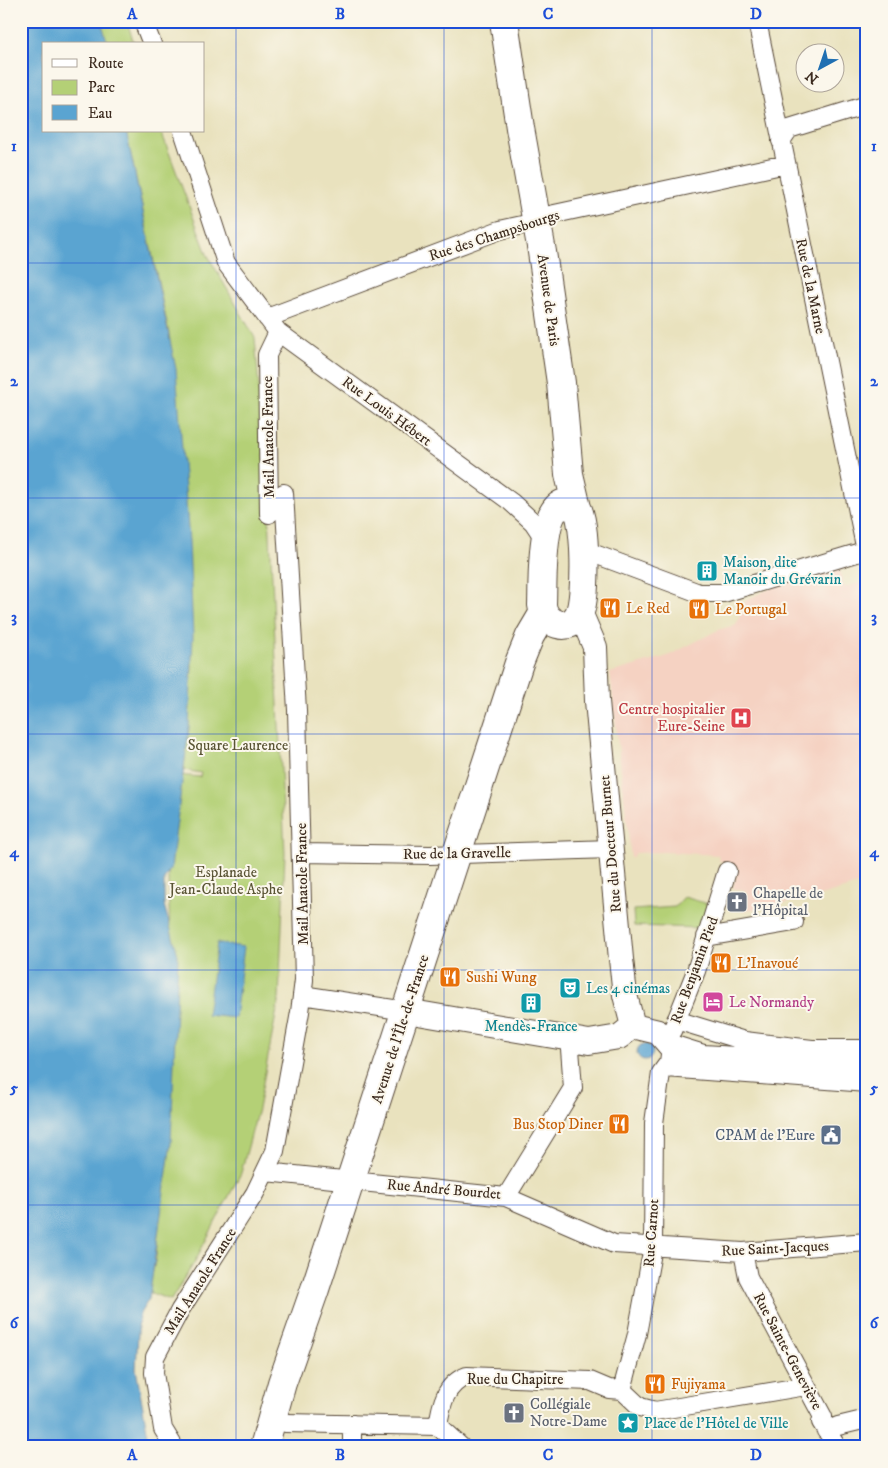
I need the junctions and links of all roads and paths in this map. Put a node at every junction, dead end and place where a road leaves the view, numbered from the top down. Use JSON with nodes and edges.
{"nodes":[{"id":1,"x":143,"y":21,"type":"edge"},
{"id":2,"x":492,"y":21,"type":"edge"},
{"id":3,"x":504,"y":21,"type":"edge"},
{"id":4,"x":757,"y":21,"type":"edge"},
{"id":5,"x":151,"y":42,"type":"edge"},
{"id":6,"x":867,"y":106,"type":"edge"},
{"id":7,"x":520,"y":128,"type":"junction"},
{"id":8,"x":183,"y":132,"type":"edge"},
{"id":9,"x":781,"y":141,"type":"junction"},
{"id":10,"x":786,"y":164,"type":"junction"},
{"id":11,"x":536,"y":218,"type":"junction"},
{"id":12,"x":267,"y":318,"type":"junction"},
{"id":13,"x":278,"y":332,"type":"junction"},
{"id":14,"x":511,"y":502,"type":"junction"},
{"id":15,"x":567,"y":507,"type":"junction"},
{"id":16,"x":545,"y":540,"type":"junction"},
{"id":17,"x":584,"y":550,"type":"junction"},
{"id":18,"x":866,"y":551,"type":"edge"},
{"id":19,"x":562,"y":619,"type":"junction"},
{"id":20,"x":611,"y":849,"type":"junction"},
{"id":21,"x":302,"y":853,"type":"junction"},
{"id":22,"x":461,"y":854,"type":"junction"},
{"id":23,"x":727,"y":871,"type":"dead end"},
{"id":24,"x":794,"y":922,"type":"dead end"},
{"id":25,"x":706,"y":937,"type":"junction"},
{"id":26,"x":302,"y":995,"type":"junction"},
{"id":27,"x":406,"y":1011,"type":"junction"},
{"id":28,"x":633,"y":1026,"type":"junction"},
{"id":29,"x":572,"y":1040,"type":"junction"},
{"id":30,"x":867,"y":1049,"type":"edge"},
{"id":31,"x":668,"y":1050,"type":"junction"},
{"id":32,"x":867,"y":1067,"type":"edge"},
{"id":33,"x":867,"y":1083,"type":"edge"},
{"id":34,"x":266,"y":1172,"type":"junction"},
{"id":35,"x":350,"y":1181,"type":"junction"},
{"id":36,"x":506,"y":1197,"type":"junction"},
{"id":37,"x":867,"y":1242,"type":"edge"},
{"id":38,"x":653,"y":1246,"type":"junction"},
{"id":39,"x":743,"y":1252,"type":"junction"},
{"id":40,"x":290,"y":1361,"type":"junction"},
{"id":41,"x":806,"y":1386,"type":"junction"},
{"id":42,"x":622,"y":1390,"type":"junction"},
{"id":43,"x":867,"y":1419,"type":"edge"},
{"id":44,"x":352,"y":1424,"type":"junction"},
{"id":45,"x":438,"y":1426,"type":"junction"},
{"id":46,"x":826,"y":1432,"type":"junction"},
{"id":47,"x":282,"y":1435,"type":"edge"},
{"id":48,"x":174,"y":1447,"type":"edge"},
{"id":49,"x":264,"y":1447,"type":"edge"},
{"id":50,"x":352,"y":1447,"type":"edge"},
{"id":51,"x":461,"y":1447,"type":"edge"},
{"id":52,"x":837,"y":1447,"type":"edge"}],
"edges":[{"from":1,"to":5,"type":"street"},
{"from":2,"to":7,"type":"main road","name":"Avenue de Paris"},
{"from":3,"to":7,"type":"main road","name":"Avenue de Paris"},
{"from":4,"to":9,"type":"street","name":"Rue de la Marne"},
{"from":6,"to":9,"type":"street"},
{"from":7,"to":11,"type":"main road","name":"Avenue de Paris"},
{"from":8,"to":12,"type":"street","name":"Rue Louis Hébert"},
{"from":9,"to":10,"type":"street","name":"Rue de la Marne"},
{"from":10,"to":11,"type":"street","name":"Rue des Champsbourgs"},
{"from":10,"to":18,"type":"street","name":"Rue de la Marne"},
{"from":11,"to":12,"type":"street","name":"Rue des Champsbourgs"},
{"from":11,"to":15,"type":"main road","name":"Avenue de Paris"},
{"from":12,"to":13,"type":"street","name":"Rue Louis Hébert"},
{"from":13,"to":14,"type":"street","name":"Rue Louis Hébert"},
{"from":13,"to":21,"type":"street","name":"Mail Anatole France"},
{"from":14,"to":15,"type":"street","name":"Rue Louis Hébert"},
{"from":14,"to":16,"type":"street","name":"Rue Louis Hébert"},
{"from":15,"to":16,"type":"main road","name":"Avenue de l'Île-de-France"},
{"from":15,"to":17,"type":"main road","name":"Avenue de l'Île-de-France"},
{"from":16,"to":19,"type":"main road","name":"Avenue de l'Île-de-France"},
{"from":17,"to":18,"type":"street"},
{"from":17,"to":19,"type":"main road","name":"Avenue de l'Île-de-France"},
{"from":19,"to":20,"type":"main road","name":"Rue du Docteur Burnet"},
{"from":19,"to":22,"type":"main road","name":"Avenue de l'Île-de-France"},
{"from":20,"to":22,"type":"street","name":"Rue de la Gravelle"},
{"from":20,"to":28,"type":"main road","name":"Rue du Docteur Burnet"},
{"from":21,"to":22,"type":"street","name":"Rue de la Gravelle"},
{"from":21,"to":26,"type":"street","name":"Mail Anatole France"},
{"from":22,"to":27,"type":"main road","name":"Avenue de l'Île-de-France"},
{"from":23,"to":25,"type":"street","name":"Rue Benjamin Pied"},
{"from":24,"to":25,"type":"street"},
{"from":25,"to":31,"type":"street","name":"Rue Benjamin Pied"},
{"from":26,"to":27,"type":"street"},
{"from":26,"to":34,"type":"street","name":"Mail Anatole France"},
{"from":27,"to":29,"type":"main road"},
{"from":27,"to":35,"type":"main road","name":"Avenue de l'Île-de-France"},
{"from":28,"to":29,"type":"main road"},
{"from":28,"to":31,"type":"main road"},
{"from":29,"to":36,"type":"street","name":"Rue André Bourdet"},
{"from":30,"to":31,"type":"street"},
{"from":31,"to":32,"type":"main road"},
{"from":31,"to":33,"type":"street"},
{"from":31,"to":38,"type":"street","name":"Rue Carnot"},
{"from":34,"to":35,"type":"street","name":"Rue André Bourdet"},
{"from":34,"to":48,"type":"street","name":"Mail Anatole France"},
{"from":35,"to":36,"type":"street","name":"Rue André Bourdet"},
{"from":35,"to":40,"type":"main road","name":"Avenue de l'Île-de-France"},
{"from":36,"to":38,"type":"street","name":"Rue Saint-Jacques"},
{"from":37,"to":39,"type":"street","name":"Rue Saint-Jacques"},
{"from":38,"to":39,"type":"street","name":"Rue Saint-Jacques"},
{"from":38,"to":42,"type":"street","name":"Rue Carnot"},
{"from":39,"to":41,"type":"street","name":"Rue Sainte-Geneviève"},
{"from":40,"to":47,"type":"main road","name":"Avenue de l'Île-de-France"},
{"from":40,"to":49,"type":"main road","name":"Avenue de l'Île-de-France"},
{"from":41,"to":42,"type":"street"},
{"from":41,"to":46,"type":"street","name":"Rue Sainte-Geneviève"},
{"from":42,"to":45,"type":"street","name":"Rue du Chapitre"},
{"from":43,"to":46,"type":"street"},
{"from":44,"to":45,"type":"street"},
{"from":44,"to":47,"type":"street"},
{"from":44,"to":50,"type":"street"},
{"from":45,"to":51,"type":"street"},
{"from":46,"to":52,"type":"street","name":"Rue Sainte-Geneviève"}]}
